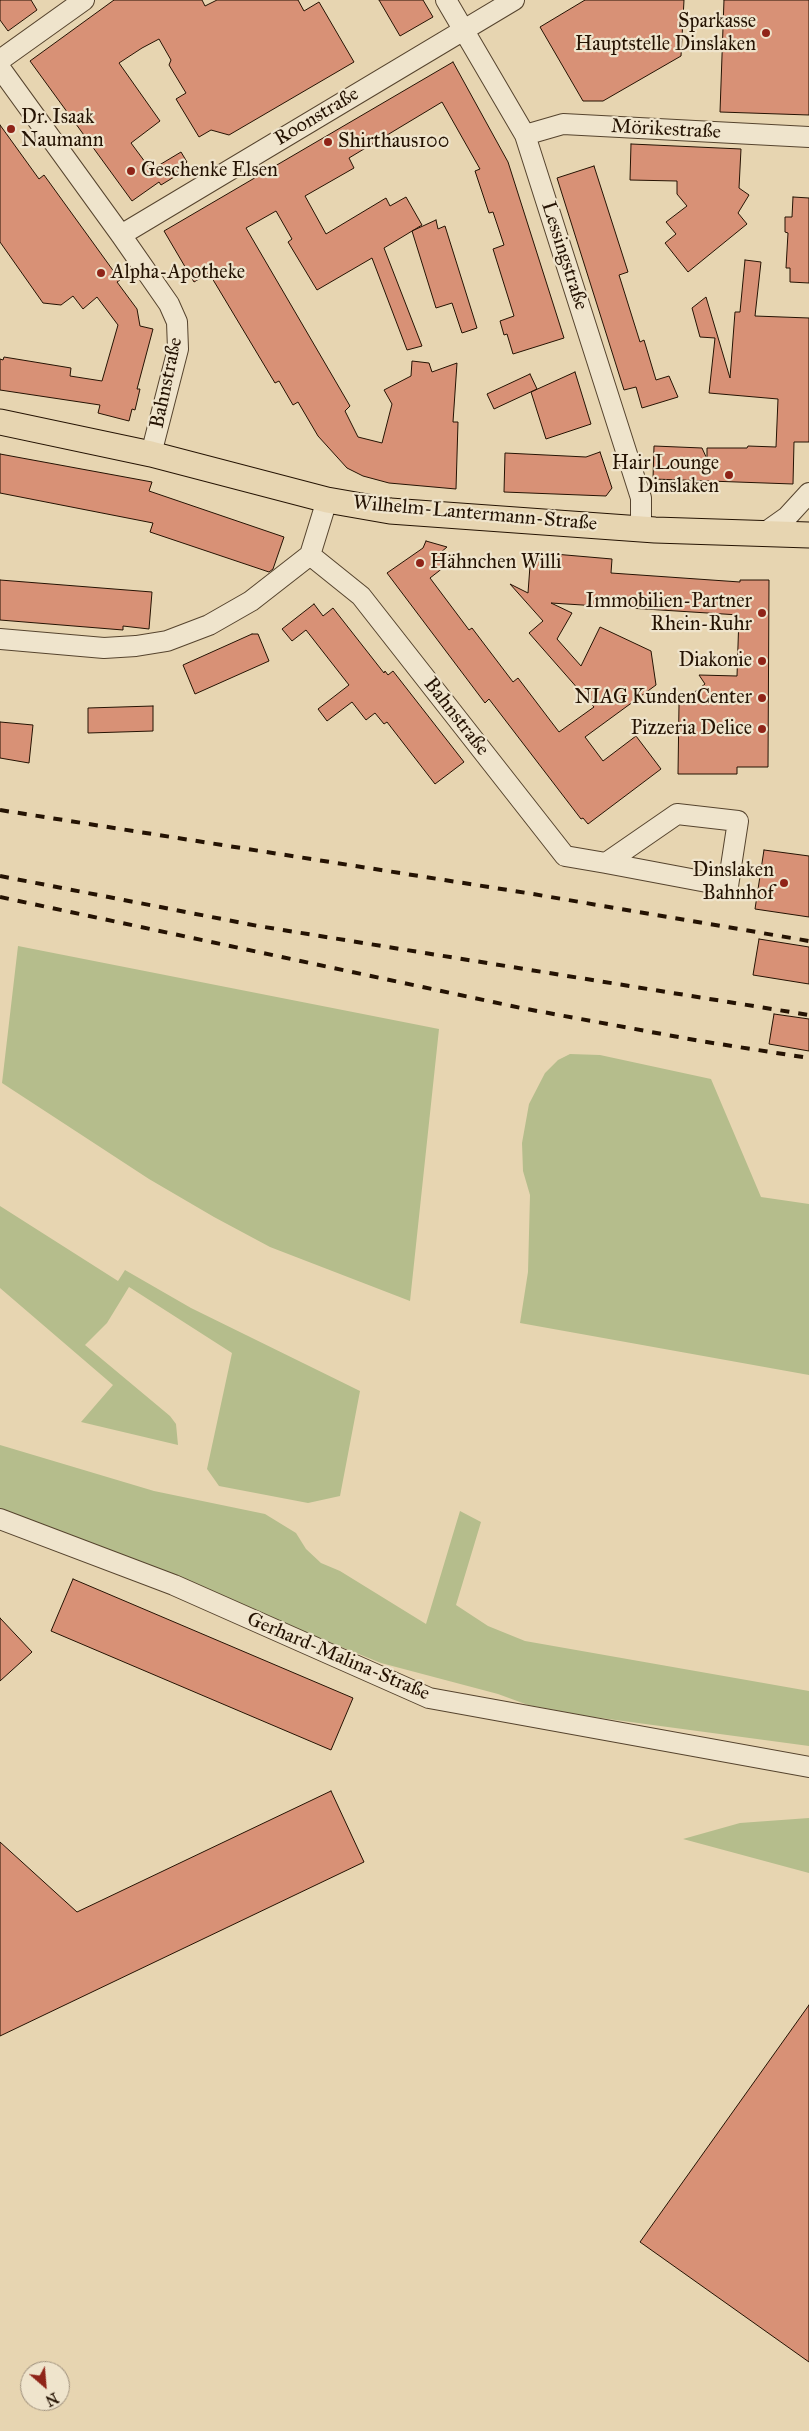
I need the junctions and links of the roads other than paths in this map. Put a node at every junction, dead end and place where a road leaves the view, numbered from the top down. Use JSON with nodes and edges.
{"nodes":[{"id":1,"x":84,"y":0,"type":"edge"},
{"id":2,"x":446,"y":0,"type":"edge"},
{"id":3,"x":514,"y":0,"type":"edge"},
{"id":4,"x":463,"y":29,"type":"junction"},
{"id":5,"x":0,"y":60,"type":"edge"},
{"id":6,"x":0,"y":68,"type":"edge"},
{"id":7,"x":525,"y":135,"type":"junction"},
{"id":8,"x":809,"y":137,"type":"edge"},
{"id":9,"x":121,"y":235,"type":"junction"},
{"id":10,"x":0,"y":422,"type":"edge"},
{"id":11,"x":151,"y":454,"type":"junction"},
{"id":12,"x":809,"y":494,"type":"edge"},
{"id":13,"x":327,"y":500,"type":"junction"},
{"id":14,"x":641,"y":528,"type":"junction"},
{"id":15,"x":763,"y":534,"type":"junction"},
{"id":16,"x":809,"y":535,"type":"edge"},
{"id":17,"x":310,"y":555,"type":"junction"},
{"id":18,"x":0,"y":639,"type":"edge"},
{"id":19,"x":606,"y":862,"type":"junction"},
{"id":20,"x":0,"y":1519,"type":"edge"},
{"id":21,"x":809,"y":1767,"type":"edge"}],
"edges":[{"from":1,"to":5,"type":"street"},
{"from":2,"to":4,"type":"street","name":"Lessingstraße"},
{"from":3,"to":4,"type":"street","name":"Roonstraße"},
{"from":4,"to":7,"type":"street","name":"Lessingstraße"},
{"from":4,"to":9,"type":"street","name":"Roonstraße"},
{"from":6,"to":9,"type":"street","name":"Bahnstraße"},
{"from":7,"to":8,"type":"street","name":"Mörikestraße"},
{"from":7,"to":14,"type":"street","name":"Lessingstraße"},
{"from":9,"to":11,"type":"street","name":"Bahnstraße"},
{"from":10,"to":11,"type":"main road","name":"Wilhelm-Lantermann-Straße"},
{"from":11,"to":13,"type":"main road","name":"Wilhelm-Lantermann-Straße"},
{"from":12,"to":15,"type":"street"},
{"from":13,"to":14,"type":"main road","name":"Wilhelm-Lantermann-Straße"},
{"from":13,"to":17,"type":"street"},
{"from":14,"to":15,"type":"main road","name":"Wilhelm-Lantermann-Straße"},
{"from":15,"to":16,"type":"main road","name":"Wilhelm-Lantermann-Straße"},
{"from":17,"to":18,"type":"street"},
{"from":17,"to":19,"type":"street","name":"Bahnstraße"},
{"from":19,"to":19,"type":"street","name":"Bahnstraße"},
{"from":20,"to":21,"type":"street","name":"Gerhard-Malina-Straße"}]}
